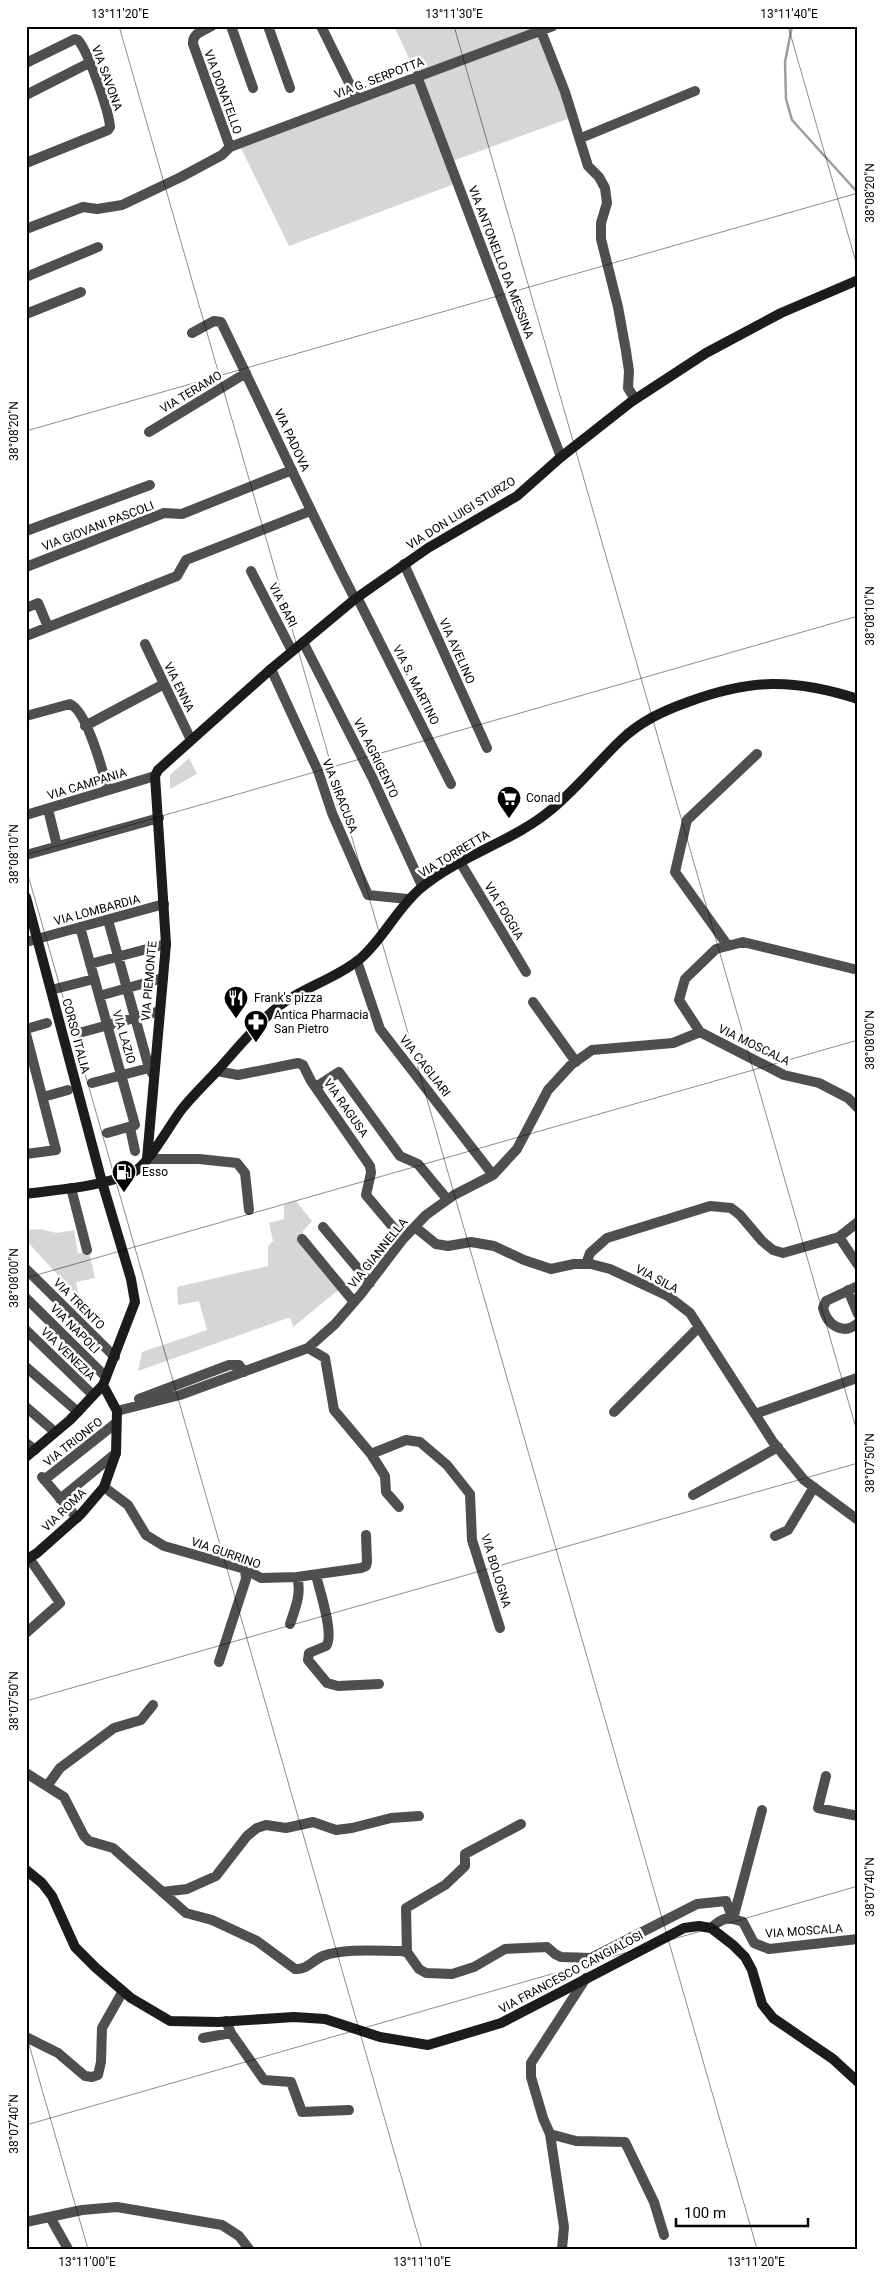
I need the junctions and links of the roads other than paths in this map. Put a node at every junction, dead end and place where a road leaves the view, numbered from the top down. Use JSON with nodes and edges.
{"nodes":[{"id":1,"x":212,"y":26,"type":"edge"},
{"id":2,"x":231,"y":26,"type":"edge"},
{"id":3,"x":268,"y":26,"type":"edge"},
{"id":4,"x":321,"y":26,"type":"edge"},
{"id":5,"x":553,"y":26,"type":"edge"},
{"id":6,"x":538,"y":30,"type":"edge"},
{"id":7,"x":26,"y":63,"type":"edge"},
{"id":8,"x":89,"y":63,"type":"junction"},
{"id":9,"x":417,"y":76,"type":"junction"},
{"id":10,"x":253,"y":88,"type":"dead end"},
{"id":11,"x":290,"y":88,"type":"dead end"},
{"id":12,"x":694,"y":91,"type":"dead end"},
{"id":13,"x":26,"y":95,"type":"edge"},
{"id":14,"x":357,"y":99,"type":"junction"},
{"id":15,"x":581,"y":138,"type":"junction"},
{"id":16,"x":230,"y":148,"type":"junction"},
{"id":17,"x":26,"y":163,"type":"edge"},
{"id":18,"x":26,"y":229,"type":"edge"},
{"id":19,"x":98,"y":247,"type":"dead end"},
{"id":20,"x":26,"y":277,"type":"edge"},
{"id":21,"x":858,"y":280,"type":"edge"},
{"id":22,"x":81,"y":292,"type":"dead end"},
{"id":23,"x":26,"y":314,"type":"edge"},
{"id":24,"x":192,"y":333,"type":"dead end"},
{"id":25,"x":246,"y":373,"type":"junction"},
{"id":26,"x":635,"y":399,"type":"junction"},
{"id":27,"x":149,"y":432,"type":"dead end"},
{"id":28,"x":561,"y":457,"type":"junction"},
{"id":29,"x":292,"y":470,"type":"junction"},
{"id":30,"x":150,"y":485,"type":"dead end"},
{"id":31,"x":310,"y":511,"type":"junction"},
{"id":32,"x":26,"y":531,"type":"edge"},
{"id":33,"x":404,"y":564,"type":"junction"},
{"id":34,"x":26,"y":567,"type":"edge"},
{"id":35,"x":251,"y":571,"type":"dead end"},
{"id":36,"x":356,"y":598,"type":"junction"},
{"id":37,"x":26,"y":608,"type":"edge"},
{"id":38,"x":48,"y":627,"type":"junction"},
{"id":39,"x":26,"y":636,"type":"edge"},
{"id":40,"x":304,"y":642,"type":"junction"},
{"id":41,"x":145,"y":644,"type":"dead end"},
{"id":42,"x":292,"y":651,"type":"junction"},
{"id":43,"x":271,"y":669,"type":"junction"},
{"id":44,"x":164,"y":684,"type":"junction"},
{"id":45,"x":858,"y":699,"type":"edge"},
{"id":46,"x":26,"y":716,"type":"edge"},
{"id":47,"x":85,"y":726,"type":"junction"},
{"id":48,"x":191,"y":740,"type":"junction"},
{"id":49,"x":487,"y":748,"type":"dead end"},
{"id":50,"x":757,"y":754,"type":"dead end"},
{"id":51,"x":155,"y":776,"type":"junction"},
{"id":52,"x":451,"y":784,"type":"dead end"},
{"id":53,"x":108,"y":790,"type":"junction"},
{"id":54,"x":48,"y":809,"type":"junction"},
{"id":55,"x":26,"y":815,"type":"edge"},
{"id":56,"x":159,"y":818,"type":"junction"},
{"id":57,"x":57,"y":846,"type":"junction"},
{"id":58,"x":26,"y":855,"type":"edge"},
{"id":59,"x":460,"y":862,"type":"junction"},
{"id":60,"x":422,"y":886,"type":"junction"},
{"id":61,"x":26,"y":897,"type":"edge"},
{"id":62,"x":408,"y":900,"type":"junction"},
{"id":63,"x":164,"y":904,"type":"junction"},
{"id":64,"x":108,"y":920,"type":"junction"},
{"id":65,"x":80,"y":927,"type":"junction"},
{"id":66,"x":37,"y":939,"type":"junction"},
{"id":67,"x":26,"y":942,"type":"edge"},
{"id":68,"x":166,"y":944,"type":"junction"},
{"id":69,"x":728,"y":946,"type":"junction"},
{"id":70,"x":118,"y":957,"type":"junction"},
{"id":71,"x":357,"y":961,"type":"junction"},
{"id":72,"x":90,"y":964,"type":"junction"},
{"id":73,"x":858,"y":970,"type":"edge"},
{"id":74,"x":526,"y":972,"type":"dead end"},
{"id":75,"x":163,"y":978,"type":"junction"},
{"id":76,"x":94,"y":979,"type":"junction"},
{"id":77,"x":127,"y":988,"type":"junction"},
{"id":78,"x":51,"y":990,"type":"junction"},
{"id":79,"x":99,"y":996,"type":"junction"},
{"id":80,"x":533,"y":1002,"type":"dead end"},
{"id":81,"x":160,"y":1011,"type":"junction"},
{"id":82,"x":135,"y":1017,"type":"junction"},
{"id":83,"x":47,"y":1023,"type":"dead end"},
{"id":84,"x":107,"y":1025,"type":"junction"},
{"id":85,"x":26,"y":1029,"type":"edge"},
{"id":86,"x":700,"y":1032,"type":"junction"},
{"id":87,"x":78,"y":1033,"type":"dead end"},
{"id":88,"x":26,"y":1034,"type":"edge"},
{"id":89,"x":576,"y":1062,"type":"junction"},
{"id":90,"x":217,"y":1071,"type":"junction"},
{"id":91,"x":152,"y":1072,"type":"junction"},
{"id":92,"x":122,"y":1075,"type":"junction"},
{"id":93,"x":92,"y":1084,"type":"dead end"},
{"id":94,"x":316,"y":1088,"type":"junction"},
{"id":95,"x":68,"y":1090,"type":"dead end"},
{"id":96,"x":43,"y":1097,"type":"junction"},
{"id":97,"x":858,"y":1108,"type":"edge"},
{"id":98,"x":132,"y":1126,"type":"junction"},
{"id":99,"x":108,"y":1133,"type":"dead end"},
{"id":100,"x":135,"y":1151,"type":"dead end"},
{"id":101,"x":26,"y":1154,"type":"edge"},
{"id":102,"x":147,"y":1159,"type":"junction"},
{"id":103,"x":493,"y":1175,"type":"junction"},
{"id":104,"x":102,"y":1182,"type":"junction"},
{"id":105,"x":71,"y":1188,"type":"junction"},
{"id":106,"x":26,"y":1194,"type":"edge"},
{"id":107,"x":447,"y":1200,"type":"junction"},
{"id":108,"x":249,"y":1210,"type":"dead end"},
{"id":109,"x":858,"y":1222,"type":"edge"},
{"id":110,"x":323,"y":1227,"type":"dead end"},
{"id":111,"x":414,"y":1227,"type":"junction"},
{"id":112,"x":839,"y":1237,"type":"junction"},
{"id":113,"x":302,"y":1239,"type":"dead end"},
{"id":114,"x":402,"y":1239,"type":"junction"},
{"id":115,"x":87,"y":1250,"type":"dead end"},
{"id":116,"x":586,"y":1264,"type":"junction"},
{"id":117,"x":858,"y":1265,"type":"edge"},
{"id":118,"x":26,"y":1269,"type":"edge"},
{"id":119,"x":370,"y":1283,"type":"junction"},
{"id":120,"x":858,"y":1286,"type":"edge"},
{"id":121,"x":848,"y":1290,"type":"junction"},
{"id":122,"x":26,"y":1298,"type":"edge"},
{"id":123,"x":354,"y":1302,"type":"junction"},
{"id":124,"x":858,"y":1314,"type":"edge"},
{"id":125,"x":858,"y":1323,"type":"edge"},
{"id":126,"x":699,"y":1327,"type":"junction"},
{"id":127,"x":26,"y":1330,"type":"edge"},
{"id":128,"x":308,"y":1348,"type":"junction"},
{"id":129,"x":115,"y":1357,"type":"junction"},
{"id":130,"x":26,"y":1367,"type":"edge"},
{"id":131,"x":244,"y":1372,"type":"junction"},
{"id":132,"x":857,"y":1378,"type":"edge"},
{"id":133,"x":104,"y":1381,"type":"junction"},
{"id":134,"x":93,"y":1395,"type":"junction"},
{"id":135,"x":139,"y":1399,"type":"dead end"},
{"id":136,"x":26,"y":1407,"type":"edge"},
{"id":137,"x":117,"y":1411,"type":"junction"},
{"id":138,"x":78,"y":1412,"type":"junction"},
{"id":139,"x":614,"y":1412,"type":"dead end"},
{"id":140,"x":755,"y":1414,"type":"junction"},
{"id":141,"x":116,"y":1423,"type":"junction"},
{"id":142,"x":56,"y":1432,"type":"junction"},
{"id":143,"x":30,"y":1447,"type":"edge"},
{"id":144,"x":778,"y":1447,"type":"junction"},
{"id":145,"x":116,"y":1453,"type":"junction"},
{"id":146,"x":371,"y":1454,"type":"junction"},
{"id":147,"x":26,"y":1458,"type":"edge"},
{"id":148,"x":104,"y":1487,"type":"junction"},
{"id":149,"x":814,"y":1487,"type":"junction"},
{"id":150,"x":693,"y":1495,"type":"dead end"},
{"id":151,"x":60,"y":1498,"type":"junction"},
{"id":152,"x":399,"y":1507,"type":"dead end"},
{"id":153,"x":77,"y":1518,"type":"junction"},
{"id":154,"x":858,"y":1520,"type":"edge"},
{"id":155,"x":366,"y":1535,"type":"dead end"},
{"id":156,"x":775,"y":1536,"type":"dead end"},
{"id":157,"x":28,"y":1558,"type":"edge"},
{"id":158,"x":245,"y":1569,"type":"junction"},
{"id":159,"x":316,"y":1575,"type":"junction"},
{"id":160,"x":297,"y":1577,"type":"junction"},
{"id":161,"x":290,"y":1624,"type":"dead end"},
{"id":162,"x":500,"y":1628,"type":"dead end"},
{"id":163,"x":26,"y":1633,"type":"edge"},
{"id":164,"x":220,"y":1662,"type":"dead end"},
{"id":165,"x":379,"y":1684,"type":"dead end"},
{"id":166,"x":153,"y":1705,"type":"dead end"},
{"id":167,"x":26,"y":1773,"type":"edge"},
{"id":168,"x":826,"y":1776,"type":"dead end"},
{"id":169,"x":46,"y":1786,"type":"junction"},
{"id":170,"x":762,"y":1810,"type":"dead end"},
{"id":171,"x":419,"y":1816,"type":"dead end"},
{"id":172,"x":858,"y":1816,"type":"edge"},
{"id":173,"x":521,"y":1824,"type":"dead end"},
{"id":174,"x":26,"y":1870,"type":"edge"},
{"id":175,"x":162,"y":1892,"type":"junction"},
{"id":176,"x":734,"y":1919,"type":"junction"},
{"id":177,"x":711,"y":1928,"type":"junction"},
{"id":178,"x":858,"y":1939,"type":"edge"},
{"id":179,"x":407,"y":1952,"type":"junction"},
{"id":180,"x":586,"y":1978,"type":"junction"},
{"id":181,"x":123,"y":1991,"type":"junction"},
{"id":182,"x":226,"y":2021,"type":"junction"},
{"id":183,"x":231,"y":2032,"type":"junction"},
{"id":184,"x":26,"y":2037,"type":"edge"},
{"id":185,"x":203,"y":2038,"type":"dead end"},
{"id":186,"x":854,"y":2076,"type":"edge"},
{"id":187,"x":858,"y":2082,"type":"edge"},
{"id":188,"x":350,"y":2110,"type":"dead end"},
{"id":189,"x":550,"y":2134,"type":"junction"},
{"id":190,"x":50,"y":2217,"type":"junction"},
{"id":191,"x":26,"y":2222,"type":"edge"},
{"id":192,"x":664,"y":2235,"type":"dead end"},
{"id":193,"x":68,"y":2249,"type":"edge"},
{"id":194,"x":250,"y":2249,"type":"edge"},
{"id":195,"x":562,"y":2249,"type":"edge"}],
"edges":[{"from":1,"to":16,"type":"street","name":"VIA DONATELLO"},
{"from":2,"to":10,"type":"street"},
{"from":3,"to":11,"type":"street"},
{"from":4,"to":14,"type":"street"},
{"from":5,"to":6,"type":"street","name":"VIA G. SERPOTTA"},
{"from":6,"to":9,"type":"street","name":"VIA G. SERPOTTA"},
{"from":6,"to":15,"type":"street"},
{"from":7,"to":8,"type":"street","name":"VIA SAVONA"},
{"from":8,"to":13,"type":"street"},
{"from":8,"to":17,"type":"street","name":"VIA SAVONA"},
{"from":9,"to":14,"type":"street","name":"VIA G. SERPOTTA"},
{"from":9,"to":28,"type":"street","name":"VIA ANTONELLO DA MESSINA"},
{"from":12,"to":15,"type":"street"},
{"from":14,"to":16,"type":"street","name":"VIA G. SERPOTTA"},
{"from":15,"to":26,"type":"street"},
{"from":16,"to":18,"type":"street","name":"VIA G. SERPOTTA"},
{"from":19,"to":20,"type":"street"},
{"from":21,"to":26,"type":"street","name":"VIA DON LUIGI STURZO"},
{"from":22,"to":23,"type":"street"},
{"from":24,"to":25,"type":"street","name":"VIA PADOVA"},
{"from":25,"to":27,"type":"street","name":"VIA TERAMO"},
{"from":25,"to":29,"type":"street","name":"VIA PADOVA"},
{"from":26,"to":28,"type":"street","name":"VIA DON LUIGI STURZO"},
{"from":28,"to":33,"type":"street","name":"VIA DON LUIGI STURZO"},
{"from":29,"to":31,"type":"street","name":"VIA PADOVA"},
{"from":29,"to":34,"type":"street","name":"VIA GIOVANI PASCOLI"},
{"from":30,"to":32,"type":"street"},
{"from":31,"to":36,"type":"street","name":"VIA PADOVA"},
{"from":31,"to":38,"type":"street"},
{"from":33,"to":36,"type":"street","name":"VIA DON LUIGI STURZO"},
{"from":33,"to":49,"type":"street","name":"VIA AVELINO"},
{"from":35,"to":42,"type":"street","name":"VIA BARI"},
{"from":36,"to":40,"type":"street","name":"VIA DON LUIGI STURZO"},
{"from":36,"to":52,"type":"street","name":"VIA S. MARTINO"},
{"from":37,"to":38,"type":"street"},
{"from":38,"to":39,"type":"street"},
{"from":40,"to":42,"type":"street","name":"VIA DON LUIGI STURZO"},
{"from":40,"to":60,"type":"street","name":"VIA AGRIGENTO"},
{"from":41,"to":44,"type":"street","name":"VIA ENNA"},
{"from":42,"to":43,"type":"street","name":"VIA DON LUIGI STURZO"},
{"from":43,"to":48,"type":"street","name":"VIA DON LUIGI STURZO"},
{"from":43,"to":62,"type":"street","name":"VIA SIRACUSA"},
{"from":44,"to":47,"type":"street"},
{"from":44,"to":48,"type":"street","name":"VIA ENNA"},
{"from":45,"to":59,"type":"street","name":"VIA TORRETTA"},
{"from":46,"to":47,"type":"street"},
{"from":47,"to":53,"type":"street"},
{"from":48,"to":51,"type":"street","name":"VIA DON LUIGI STURZO"},
{"from":50,"to":69,"type":"street"},
{"from":51,"to":53,"type":"street","name":"VIA CAMPANIA"},
{"from":51,"to":56,"type":"street","name":"VIA PIEMONTE"},
{"from":53,"to":54,"type":"street","name":"VIA CAMPANIA"},
{"from":54,"to":55,"type":"street","name":"VIA CAMPANIA"},
{"from":54,"to":57,"type":"street"},
{"from":56,"to":57,"type":"street"},
{"from":56,"to":63,"type":"street","name":"VIA PIEMONTE"},
{"from":57,"to":58,"type":"street"},
{"from":59,"to":60,"type":"street","name":"VIA TORRETTA"},
{"from":59,"to":74,"type":"street","name":"VIA FOGGIA"},
{"from":60,"to":62,"type":"street","name":"VIA TORRETTA"},
{"from":61,"to":66,"type":"street","name":"CORSO ITALIA"},
{"from":62,"to":71,"type":"street","name":"VIA TORRETTA"},
{"from":63,"to":64,"type":"street","name":"VIA LOMBARDIA"},
{"from":63,"to":68,"type":"street","name":"VIA PIEMONTE"},
{"from":64,"to":65,"type":"street","name":"VIA LOMBARDIA"},
{"from":64,"to":70,"type":"street"},
{"from":65,"to":66,"type":"street","name":"VIA LOMBARDIA"},
{"from":65,"to":72,"type":"street","name":"VIA LAZIO"},
{"from":66,"to":67,"type":"street","name":"VIA LOMBARDIA"},
{"from":66,"to":78,"type":"street","name":"CORSO ITALIA"},
{"from":68,"to":70,"type":"street"},
{"from":68,"to":75,"type":"street","name":"VIA PIEMONTE"},
{"from":69,"to":73,"type":"street","name":"VIA MOSCALA"},
{"from":69,"to":86,"type":"street","name":"VIA MOSCALA"},
{"from":70,"to":72,"type":"street"},
{"from":70,"to":77,"type":"street"},
{"from":71,"to":90,"type":"street","name":"VIA TORRETTA"},
{"from":71,"to":103,"type":"street","name":"VIA CAGLIARI"},
{"from":72,"to":76,"type":"street","name":"VIA LAZIO"},
{"from":75,"to":77,"type":"street"},
{"from":75,"to":81,"type":"street","name":"VIA PIEMONTE"},
{"from":76,"to":78,"type":"street"},
{"from":76,"to":79,"type":"street","name":"VIA LAZIO"},
{"from":77,"to":79,"type":"street"},
{"from":77,"to":82,"type":"street"},
{"from":78,"to":104,"type":"street","name":"CORSO ITALIA"},
{"from":79,"to":84,"type":"street","name":"VIA LAZIO"},
{"from":80,"to":89,"type":"street"},
{"from":81,"to":82,"type":"street"},
{"from":81,"to":91,"type":"street","name":"VIA PIEMONTE"},
{"from":82,"to":84,"type":"street"},
{"from":82,"to":91,"type":"street"},
{"from":83,"to":85,"type":"street"},
{"from":84,"to":87,"type":"street"},
{"from":84,"to":92,"type":"street","name":"VIA LAZIO"},
{"from":86,"to":89,"type":"street","name":"VIA GIANNELLA"},
{"from":86,"to":97,"type":"street","name":"VIA MOSCALA"},
{"from":88,"to":96,"type":"street"},
{"from":89,"to":103,"type":"street","name":"VIA GIANNELLA"},
{"from":90,"to":94,"type":"street","name":"VIA RAGUSA"},
{"from":90,"to":102,"type":"street","name":"VIA TORRETTA"},
{"from":91,"to":92,"type":"street"},
{"from":91,"to":102,"type":"street","name":"VIA PIEMONTE"},
{"from":92,"to":93,"type":"street"},
{"from":92,"to":98,"type":"street","name":"VIA LAZIO"},
{"from":94,"to":107,"type":"street"},
{"from":94,"to":114,"type":"street","name":"VIA RAGUSA"},
{"from":95,"to":96,"type":"street"},
{"from":96,"to":101,"type":"street"},
{"from":98,"to":99,"type":"street"},
{"from":98,"to":100,"type":"street","name":"VIA LAZIO"},
{"from":102,"to":104,"type":"street","name":"VIA TORRETTA"},
{"from":102,"to":108,"type":"street"},
{"from":103,"to":107,"type":"street","name":"VIA GIANNELLA"},
{"from":104,"to":105,"type":"street","name":"VIA TORRETTA"},
{"from":104,"to":129,"type":"street","name":"CORSO ITALIA"},
{"from":105,"to":106,"type":"street","name":"VIA TORRETTA"},
{"from":105,"to":115,"type":"street"},
{"from":107,"to":111,"type":"street","name":"VIA GIANNELLA"},
{"from":109,"to":112,"type":"street"},
{"from":110,"to":119,"type":"street"},
{"from":111,"to":114,"type":"street","name":"VIA GIANNELLA"},
{"from":111,"to":116,"type":"street","name":"VIA SILA"},
{"from":112,"to":116,"type":"street"},
{"from":112,"to":117,"type":"street"},
{"from":113,"to":123,"type":"street"},
{"from":114,"to":119,"type":"street","name":"VIA GIANNELLA"},
{"from":116,"to":126,"type":"street","name":"VIA SILA"},
{"from":118,"to":129,"type":"street","name":"VIA TRENTO"},
{"from":119,"to":123,"type":"street","name":"VIA GIANNELLA"},
{"from":120,"to":121,"type":"street"},
{"from":121,"to":124,"type":"street"},
{"from":121,"to":125,"type":"street"},
{"from":122,"to":133,"type":"street","name":"VIA NAPOLI"},
{"from":123,"to":128,"type":"street","name":"VIA GIANNELLA"},
{"from":126,"to":139,"type":"street"},
{"from":126,"to":140,"type":"street","name":"VIA SILA"},
{"from":127,"to":134,"type":"street","name":"VIA VENEZIA"},
{"from":128,"to":131,"type":"street","name":"VIA GIANNELLA"},
{"from":128,"to":146,"type":"street"},
{"from":129,"to":133,"type":"street","name":"CORSO ITALIA"},
{"from":130,"to":138,"type":"street"},
{"from":131,"to":135,"type":"street"},
{"from":131,"to":137,"type":"street","name":"VIA GIANNELLA"},
{"from":132,"to":140,"type":"street"},
{"from":133,"to":134,"type":"street"},
{"from":133,"to":137,"type":"street"},
{"from":134,"to":138,"type":"street"},
{"from":136,"to":142,"type":"street"},
{"from":137,"to":141,"type":"street","name":"VIA ROMA"},
{"from":138,"to":142,"type":"street"},
{"from":140,"to":144,"type":"street","name":"VIA SILA"},
{"from":141,"to":145,"type":"street","name":"VIA ROMA"},
{"from":141,"to":151,"type":"street","name":"VIA TRIONFO"},
{"from":142,"to":143,"type":"street"},
{"from":143,"to":147,"type":"street"},
{"from":144,"to":149,"type":"street","name":"VIA SILA"},
{"from":144,"to":150,"type":"street"},
{"from":145,"to":148,"type":"street","name":"VIA ROMA"},
{"from":145,"to":151,"type":"street"},
{"from":146,"to":152,"type":"street"},
{"from":146,"to":162,"type":"street","name":"VIA BOLOGNA"},
{"from":148,"to":153,"type":"street","name":"VIA ROMA"},
{"from":148,"to":158,"type":"street","name":"VIA GURRINO"},
{"from":149,"to":154,"type":"street","name":"VIA SILA"},
{"from":149,"to":156,"type":"street"},
{"from":151,"to":153,"type":"street"},
{"from":153,"to":157,"type":"street","name":"VIA ROMA"},
{"from":155,"to":159,"type":"street","name":"VIA GURRINO"},
{"from":157,"to":163,"type":"street"},
{"from":158,"to":160,"type":"street","name":"VIA GURRINO"},
{"from":158,"to":164,"type":"street"},
{"from":159,"to":160,"type":"street","name":"VIA GURRINO"},
{"from":159,"to":165,"type":"street"},
{"from":160,"to":161,"type":"street"},
{"from":166,"to":169,"type":"street"},
{"from":167,"to":169,"type":"street"},
{"from":168,"to":172,"type":"street"},
{"from":169,"to":175,"type":"street"},
{"from":170,"to":176,"type":"street"},
{"from":171,"to":175,"type":"street"},
{"from":173,"to":179,"type":"street"},
{"from":174,"to":181,"type":"street","name":"VIA FRANCESCO CANGIALOSI"},
{"from":175,"to":179,"type":"street"},
{"from":176,"to":177,"type":"street"},
{"from":176,"to":178,"type":"street","name":"VIA MOSCALA"},
{"from":176,"to":179,"type":"street","name":"VIA MOSCALA"},
{"from":177,"to":180,"type":"street","name":"VIA FRANCESCO CANGIALOSI"},
{"from":177,"to":186,"type":"street"},
{"from":180,"to":182,"type":"street","name":"VIA FRANCESCO CANGIALOSI"},
{"from":180,"to":189,"type":"street"},
{"from":181,"to":182,"type":"street","name":"VIA FRANCESCO CANGIALOSI"},
{"from":181,"to":184,"type":"street"},
{"from":182,"to":183,"type":"street"},
{"from":183,"to":185,"type":"street"},
{"from":183,"to":188,"type":"street"},
{"from":186,"to":187,"type":"street"},
{"from":189,"to":192,"type":"street"},
{"from":189,"to":195,"type":"street"},
{"from":190,"to":191,"type":"street"},
{"from":190,"to":193,"type":"street"},
{"from":190,"to":194,"type":"street"}]}
